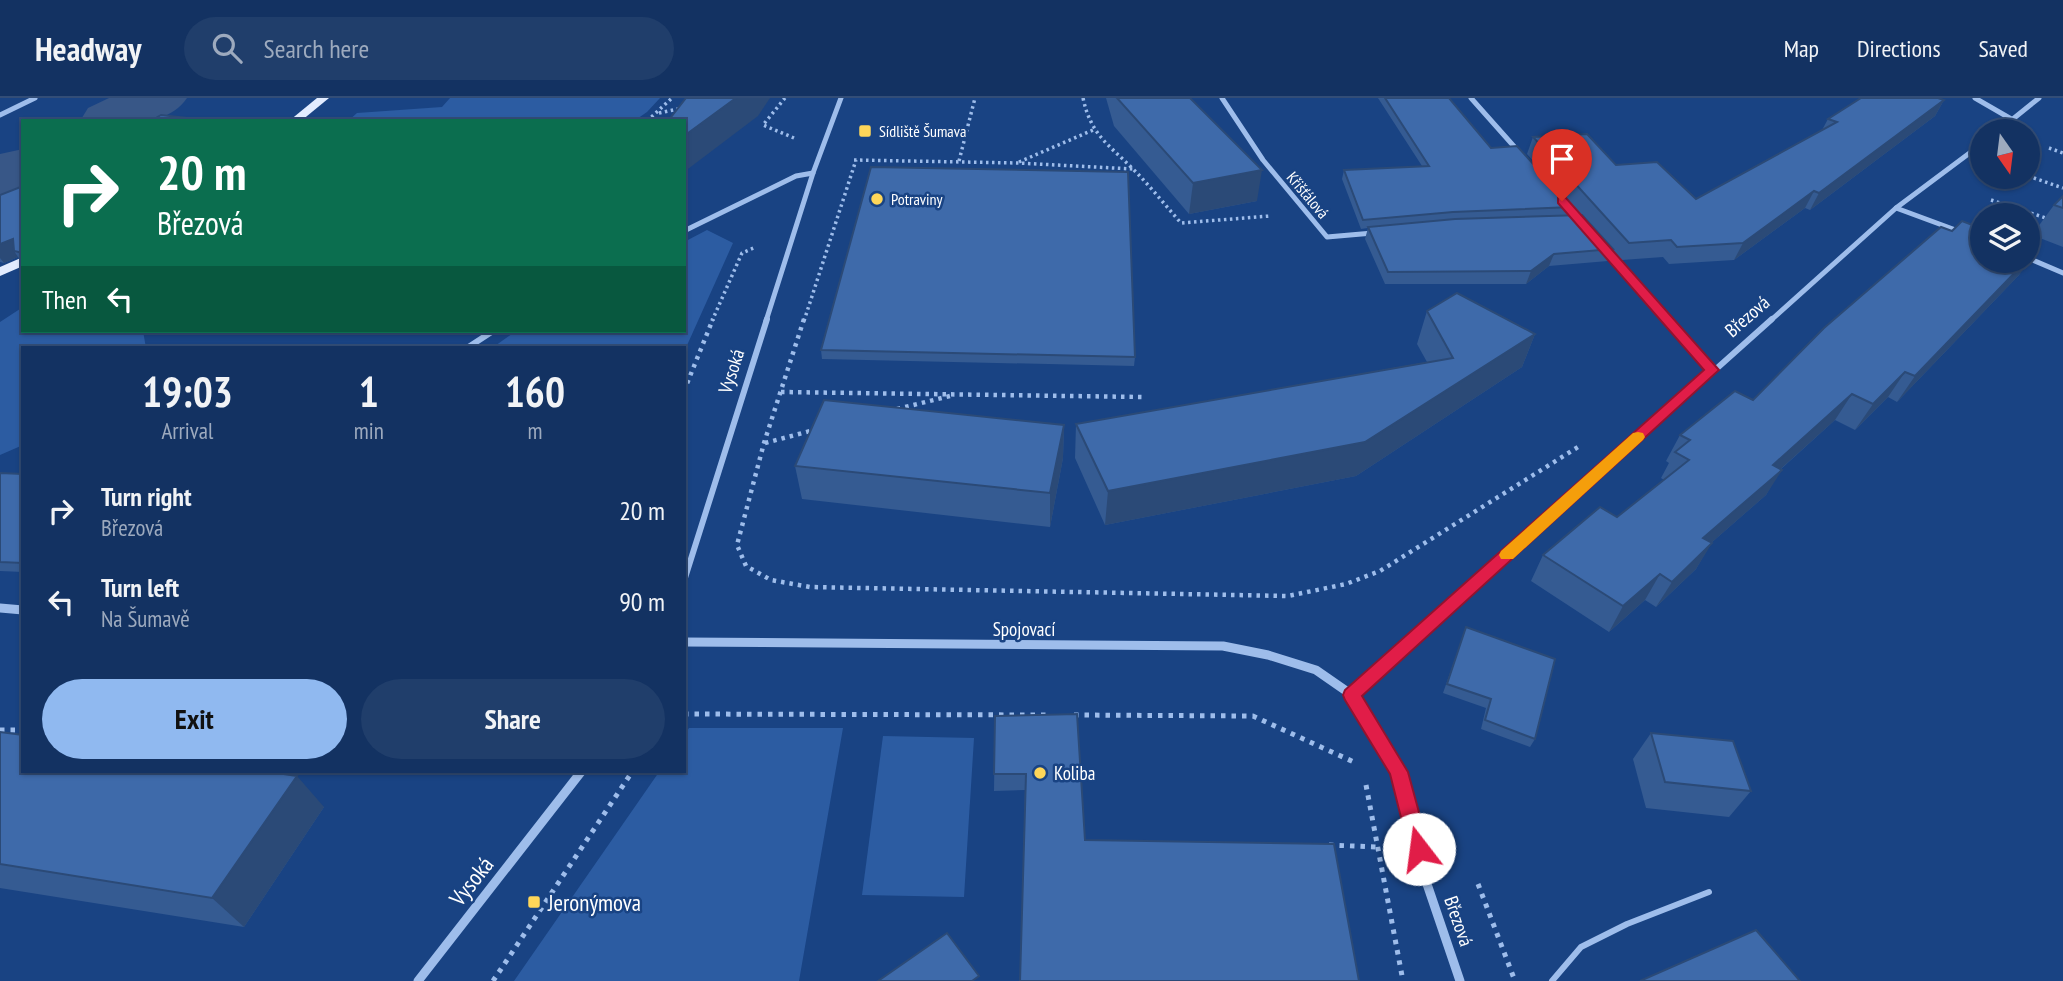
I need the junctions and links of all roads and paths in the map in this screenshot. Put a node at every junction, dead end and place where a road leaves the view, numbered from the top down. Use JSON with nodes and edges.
{"nodes":[{"id":1,"x":34,"y":98,"type":"edge"},
{"id":2,"x":324,"y":98,"type":"edge"},
{"id":3,"x":673,"y":98,"type":"edge"},
{"id":4,"x":785,"y":98,"type":"edge"},
{"id":5,"x":841,"y":98,"type":"edge"},
{"id":6,"x":975,"y":98,"type":"edge"},
{"id":7,"x":1083,"y":98,"type":"edge"},
{"id":8,"x":1222,"y":98,"type":"edge"},
{"id":9,"x":1471,"y":98,"type":"edge"},
{"id":10,"x":1975,"y":98,"type":"edge"},
{"id":11,"x":2039,"y":98,"type":"edge"},
{"id":12,"x":686,"y":107,"type":"edge"},
{"id":13,"x":659,"y":113,"type":"junction"},
{"id":14,"x":0,"y":115,"type":"edge"},
{"id":15,"x":297,"y":119,"type":"edge"},
{"id":16,"x":650,"y":119,"type":"edge"},
{"id":17,"x":2011,"y":119,"type":"edge"},
{"id":18,"x":2014,"y":119,"type":"edge"},
{"id":19,"x":1093,"y":130,"type":"junction"},
{"id":20,"x":796,"y":139,"type":"dead end"},
{"id":21,"x":2049,"y":148,"type":"dead end"},
{"id":22,"x":1970,"y":153,"type":"edge"},
{"id":23,"x":2063,"y":153,"type":"edge"},
{"id":24,"x":817,"y":160,"type":"junction"},
{"id":25,"x":856,"y":160,"type":"junction"},
{"id":26,"x":1525,"y":160,"type":"edge"},
{"id":27,"x":959,"y":161,"type":"junction"},
{"id":28,"x":1018,"y":163,"type":"junction"},
{"id":29,"x":1133,"y":169,"type":"junction"},
{"id":30,"x":813,"y":173,"type":"junction"},
{"id":31,"x":2040,"y":180,"type":"edge"},
{"id":32,"x":2063,"y":188,"type":"edge"},
{"id":33,"x":1991,"y":200,"type":"dead end"},
{"id":34,"x":1896,"y":208,"type":"junction"},
{"id":35,"x":1309,"y":212,"type":"junction"},
{"id":36,"x":2049,"y":219,"type":"dead end"},
{"id":37,"x":686,"y":229,"type":"edge"},
{"id":38,"x":1382,"y":232,"type":"edge"},
{"id":39,"x":1965,"y":234,"type":"edge"},
{"id":40,"x":1599,"y":242,"type":"edge"},
{"id":41,"x":764,"y":244,"type":"dead end"},
{"id":42,"x":21,"y":262,"type":"edge"},
{"id":43,"x":2040,"y":263,"type":"edge"},
{"id":44,"x":0,"y":272,"type":"edge"},
{"id":45,"x":2063,"y":273,"type":"edge"},
{"id":46,"x":490,"y":333,"type":"edge"},
{"id":47,"x":470,"y":346,"type":"edge"},
{"id":48,"x":1712,"y":370,"type":"junction"},
{"id":49,"x":686,"y":386,"type":"edge"},
{"id":50,"x":781,"y":392,"type":"junction"},
{"id":51,"x":956,"y":394,"type":"junction"},
{"id":52,"x":1142,"y":397,"type":"dead end"},
{"id":53,"x":892,"y":411,"type":"edge"},
{"id":54,"x":815,"y":430,"type":"edge"},
{"id":55,"x":764,"y":443,"type":"junction"},
{"id":56,"x":1582,"y":444,"type":"dead end"},
{"id":57,"x":686,"y":575,"type":"edge"},
{"id":58,"x":0,"y":608,"type":"edge"},
{"id":59,"x":21,"y":610,"type":"edge"},
{"id":60,"x":686,"y":642,"type":"edge"},
{"id":61,"x":1352,"y":695,"type":"junction"},
{"id":62,"x":686,"y":714,"type":"edge"},
{"id":63,"x":1059,"y":715,"type":"edge"},
{"id":64,"x":1072,"y":715,"type":"edge"},
{"id":65,"x":0,"y":730,"type":"edge"},
{"id":66,"x":21,"y":730,"type":"edge"},
{"id":67,"x":1362,"y":766,"type":"dead end"},
{"id":68,"x":580,"y":773,"type":"edge"},
{"id":69,"x":631,"y":773,"type":"edge"},
{"id":70,"x":1364,"y":779,"type":"dead end"},
{"id":71,"x":1322,"y":845,"type":"edge"},
{"id":72,"x":1377,"y":846,"type":"junction"},
{"id":73,"x":1478,"y":884,"type":"dead end"},
{"id":74,"x":1709,"y":891,"type":"dead end"},
{"id":75,"x":418,"y":981,"type":"edge"},
{"id":76,"x":493,"y":981,"type":"edge"},
{"id":77,"x":1403,"y":981,"type":"edge"},
{"id":78,"x":1461,"y":981,"type":"edge"},
{"id":79,"x":1515,"y":981,"type":"edge"},
{"id":80,"x":1552,"y":981,"type":"edge"}],
"edges":[{"from":1,"to":14,"type":"street"},
{"from":2,"to":15,"type":"main road"},
{"from":3,"to":13,"type":"path"},
{"from":4,"to":20,"type":"path"},
{"from":5,"to":24,"type":"street","name":"Vysoká"},
{"from":6,"to":27,"type":"path"},
{"from":7,"to":19,"type":"path"},
{"from":8,"to":35,"type":"street","name":"Křišťálová"},
{"from":9,"to":26,"type":"street"},
{"from":10,"to":17,"type":"street"},
{"from":11,"to":18,"type":"street"},
{"from":12,"to":13,"type":"path"},
{"from":13,"to":16,"type":"path"},
{"from":19,"to":28,"type":"path"},
{"from":19,"to":29,"type":"path"},
{"from":21,"to":23,"type":"path"},
{"from":22,"to":34,"type":"street","name":"Březová"},
{"from":24,"to":25,"type":"path"},
{"from":24,"to":30,"type":"street","name":"Vysoká"},
{"from":25,"to":27,"type":"path"},
{"from":25,"to":50,"type":"path"},
{"from":27,"to":28,"type":"path"},
{"from":28,"to":29,"type":"path"},
{"from":29,"to":35,"type":"path"},
{"from":30,"to":37,"type":"street"},
{"from":30,"to":57,"type":"street","name":"Vysoká"},
{"from":31,"to":32,"type":"path"},
{"from":33,"to":36,"type":"path"},
{"from":34,"to":39,"type":"street"},
{"from":34,"to":48,"type":"street","name":"Březová"},
{"from":35,"to":38,"type":"street","name":"Křišťálová"},
{"from":40,"to":48,"type":"street"},
{"from":41,"to":49,"type":"path"},
{"from":42,"to":44,"type":"main road"},
{"from":43,"to":45,"type":"street"},
{"from":46,"to":47,"type":"street"},
{"from":48,"to":61,"type":"street","name":"Březová"},
{"from":50,"to":51,"type":"path"},
{"from":50,"to":55,"type":"path"},
{"from":51,"to":52,"type":"path"},
{"from":51,"to":53,"type":"path"},
{"from":54,"to":55,"type":"path"},
{"from":55,"to":56,"type":"path"},
{"from":58,"to":59,"type":"street"},
{"from":60,"to":61,"type":"street","name":"Spojovací"},
{"from":61,"to":78,"type":"street","name":"Březová"},
{"from":62,"to":63,"type":"path"},
{"from":64,"to":67,"type":"path"},
{"from":65,"to":66,"type":"path"},
{"from":68,"to":75,"type":"street","name":"Vysoká"},
{"from":69,"to":76,"type":"path"},
{"from":70,"to":72,"type":"path"},
{"from":71,"to":72,"type":"path"},
{"from":72,"to":77,"type":"path"},
{"from":73,"to":79,"type":"path"},
{"from":74,"to":80,"type":"lane"}]}
